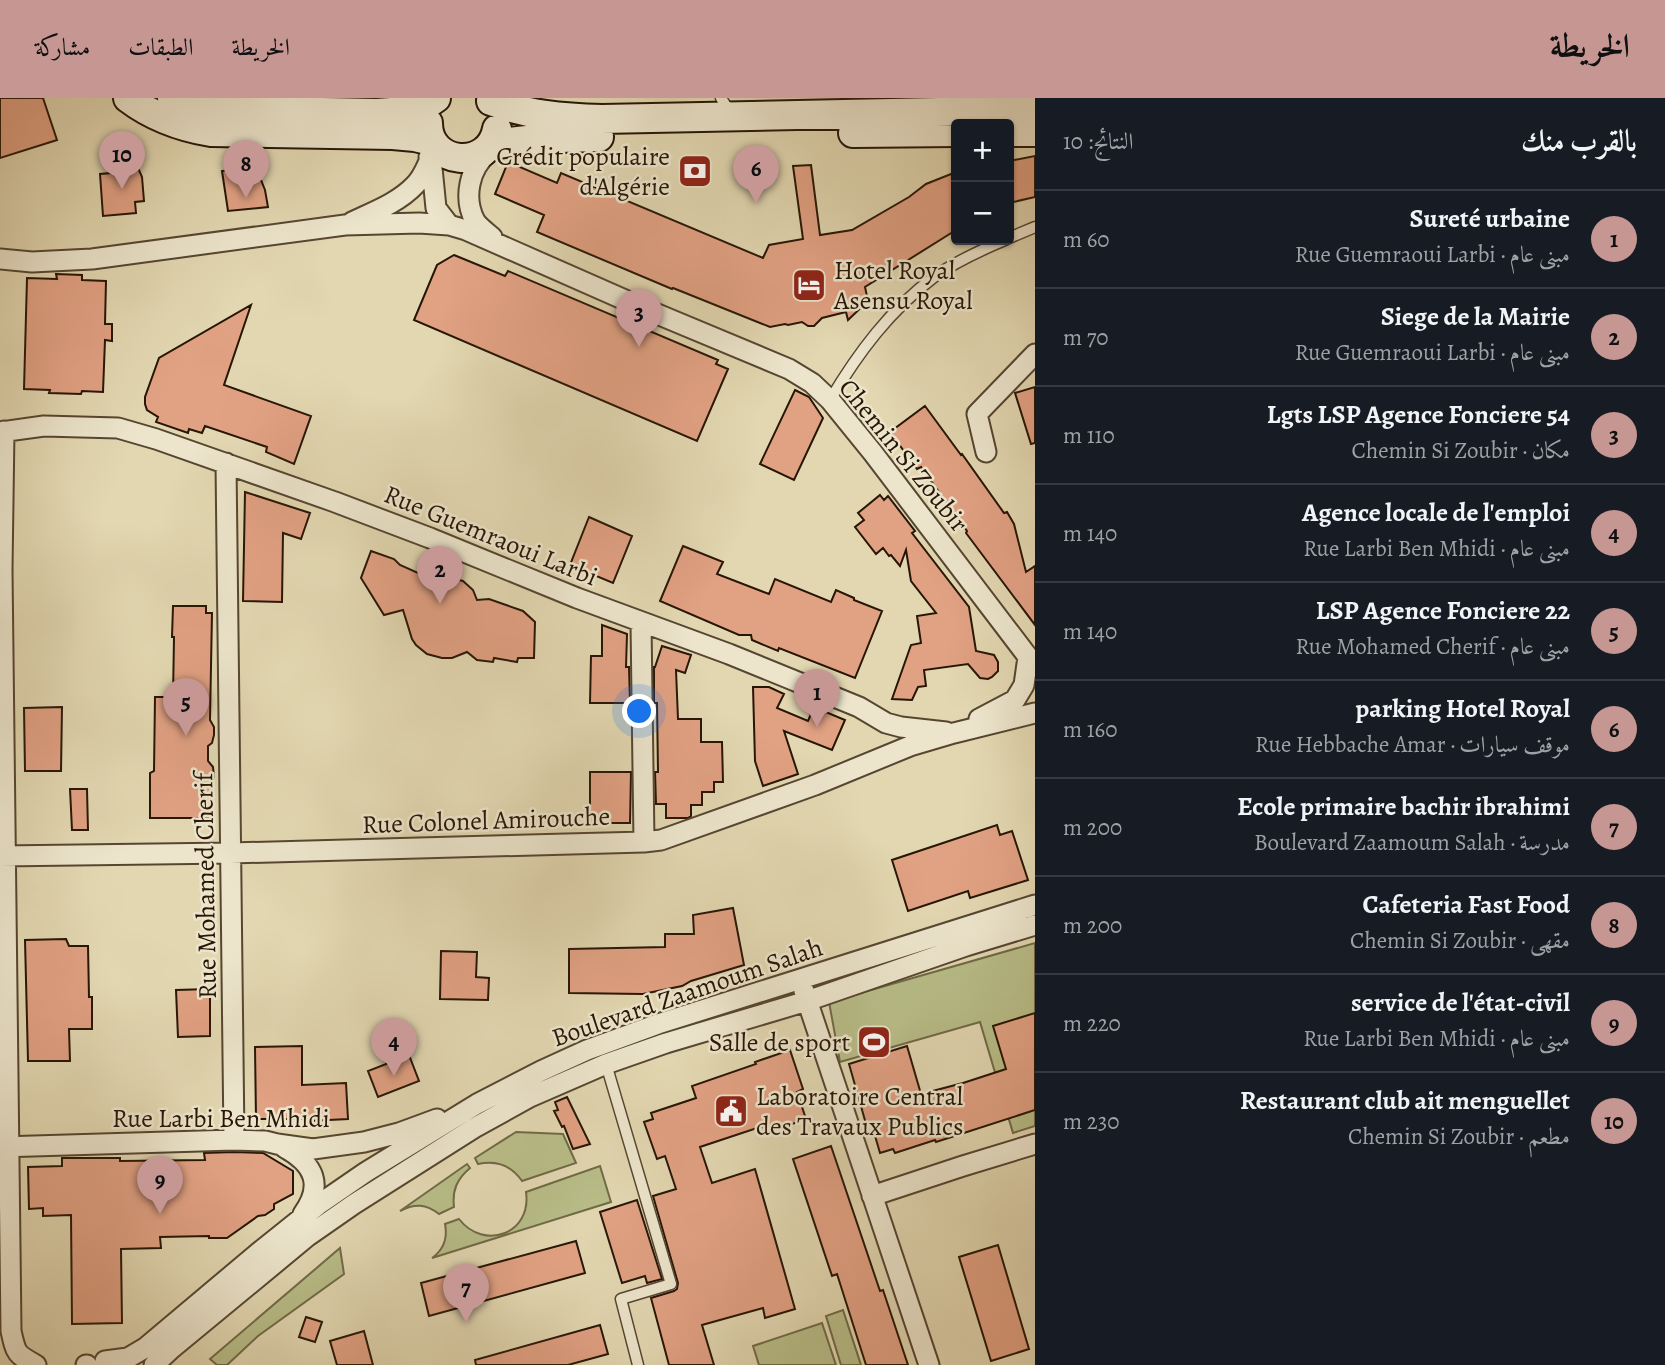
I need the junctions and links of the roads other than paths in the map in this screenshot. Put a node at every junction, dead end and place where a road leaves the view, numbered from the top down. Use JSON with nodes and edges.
{"nodes":[{"id":1,"x":128,"y":98,"type":"edge"},
{"id":2,"x":172,"y":98,"type":"edge"},
{"id":3,"x":437,"y":98,"type":"edge"},
{"id":4,"x":524,"y":98,"type":"edge"},
{"id":5,"x":721,"y":98,"type":"edge"},
{"id":6,"x":489,"y":100,"type":"edge"},
{"id":7,"x":1035,"y":110,"type":"edge"},
{"id":8,"x":743,"y":116,"type":"junction"},
{"id":9,"x":561,"y":117,"type":"junction"},
{"id":10,"x":951,"y":132,"type":"edge"},
{"id":11,"x":1014,"y":132,"type":"edge"},
{"id":12,"x":1035,"y":132,"type":"edge"},
{"id":13,"x":433,"y":149,"type":"junction"},
{"id":14,"x":485,"y":160,"type":"junction"},
{"id":15,"x":444,"y":220,"type":"junction"},
{"id":16,"x":345,"y":225,"type":"junction"},
{"id":17,"x":1035,"y":227,"type":"edge"},
{"id":18,"x":1014,"y":236,"type":"edge"},
{"id":19,"x":501,"y":244,"type":"junction"},
{"id":20,"x":993,"y":245,"type":"edge"},
{"id":21,"x":0,"y":259,"type":"edge"},
{"id":22,"x":1035,"y":354,"type":"edge"},
{"id":23,"x":830,"y":400,"type":"junction"},
{"id":24,"x":2,"y":431,"type":"edge"},
{"id":25,"x":986,"y":452,"type":"dead end"},
{"id":26,"x":226,"y":463,"type":"junction"},
{"id":27,"x":641,"y":623,"type":"junction"},
{"id":28,"x":1033,"y":662,"type":"edge"},
{"id":29,"x":1035,"y":695,"type":"edge"},
{"id":30,"x":1015,"y":700,"type":"junction"},
{"id":31,"x":1035,"y":713,"type":"edge"},
{"id":32,"x":954,"y":733,"type":"junction"},
{"id":33,"x":644,"y":842,"type":"junction"},
{"id":34,"x":232,"y":853,"type":"junction"},
{"id":35,"x":2,"y":856,"type":"edge"},
{"id":36,"x":1035,"y":905,"type":"edge"},
{"id":37,"x":1035,"y":925,"type":"edge"},
{"id":38,"x":800,"y":979,"type":"junction"},
{"id":39,"x":807,"y":1001,"type":"junction"},
{"id":40,"x":606,"y":1064,"type":"junction"},
{"id":41,"x":477,"y":1104,"type":"junction"},
{"id":42,"x":234,"y":1140,"type":"junction"},
{"id":43,"x":278,"y":1144,"type":"junction"},
{"id":44,"x":1035,"y":1144,"type":"edge"},
{"id":45,"x":5,"y":1147,"type":"edge"},
{"id":46,"x":872,"y":1196,"type":"junction"},
{"id":47,"x":297,"y":1222,"type":"junction"},
{"id":48,"x":11,"y":1331,"type":"junction"},
{"id":49,"x":0,"y":1358,"type":"edge"},
{"id":50,"x":29,"y":1362,"type":"edge"},
{"id":51,"x":96,"y":1364,"type":"edge"},
{"id":52,"x":154,"y":1365,"type":"edge"},
{"id":53,"x":638,"y":1365,"type":"edge"},
{"id":54,"x":929,"y":1365,"type":"edge"}],
"edges":[{"from":1,"to":13,"type":"main road"},
{"from":2,"to":3,"type":"main road"},
{"from":3,"to":13,"type":"main road"},
{"from":4,"to":9,"type":"street"},
{"from":5,"to":8,"type":"lane"},
{"from":6,"to":9,"type":"main road"},
{"from":6,"to":14,"type":"main road"},
{"from":7,"to":8,"type":"main road"},
{"from":8,"to":9,"type":"main road"},
{"from":10,"to":14,"type":"main road"},
{"from":11,"to":12,"type":"main road"},
{"from":13,"to":14,"type":"main road"},
{"from":13,"to":15,"type":"street"},
{"from":13,"to":16,"type":"street"},
{"from":14,"to":15,"type":"street"},
{"from":14,"to":19,"type":"street"},
{"from":15,"to":16,"type":"street"},
{"from":15,"to":19,"type":"street","name":"Chemin Si Zoubir"},
{"from":16,"to":21,"type":"street"},
{"from":17,"to":18,"type":"lane"},
{"from":19,"to":23,"type":"street","name":"Chemin Si Zoubir"},
{"from":20,"to":23,"type":"lane"},
{"from":22,"to":25,"type":"street"},
{"from":23,"to":28,"type":"street","name":"Chemin Si Zoubir"},
{"from":24,"to":26,"type":"street","name":"Rue Guemraoui Larbi"},
{"from":24,"to":35,"type":"street"},
{"from":26,"to":27,"type":"street","name":"Rue Guemraoui Larbi"},
{"from":26,"to":34,"type":"street","name":"Rue Mohamed Cherif"},
{"from":27,"to":32,"type":"street","name":"Rue Guemraoui Larbi"},
{"from":27,"to":33,"type":"street"},
{"from":28,"to":30,"type":"street"},
{"from":29,"to":30,"type":"street"},
{"from":30,"to":32,"type":"street"},
{"from":31,"to":32,"type":"street"},
{"from":32,"to":33,"type":"street","name":"Rue Colonel Amirouche"},
{"from":33,"to":34,"type":"street","name":"Rue Colonel Amirouche"},
{"from":34,"to":35,"type":"street","name":"Rue Colonel Amirouche"},
{"from":34,"to":42,"type":"street","name":"Rue Mohamed Cherif"},
{"from":35,"to":45,"type":"street"},
{"from":36,"to":38,"type":"street","name":"Boulevard Zaamoum Salah"},
{"from":37,"to":39,"type":"street","name":"Boulevard Zaamoum Salah"},
{"from":38,"to":39,"type":"street"},
{"from":38,"to":41,"type":"street","name":"Boulevard Zaamoum Salah"},
{"from":39,"to":40,"type":"street","name":"Boulevard Zaamoum Salah"},
{"from":39,"to":46,"type":"street"},
{"from":40,"to":52,"type":"street","name":"Boulevard Zaamoum Salah"},
{"from":40,"to":53,"type":"lane"},
{"from":41,"to":43,"type":"street","name":"Rue Larbi Ben Mhidi"},
{"from":41,"to":47,"type":"street","name":"Boulevard Zaamoum Salah"},
{"from":42,"to":43,"type":"street","name":"Rue Larbi Ben Mhidi"},
{"from":42,"to":45,"type":"street","name":"Rue Larbi Ben Mhidi"},
{"from":43,"to":47,"type":"street"},
{"from":44,"to":46,"type":"street"},
{"from":45,"to":48,"type":"street"},
{"from":46,"to":54,"type":"street"},
{"from":47,"to":51,"type":"street","name":"Boulevard Zaamoum Salah"},
{"from":48,"to":49,"type":"street"},
{"from":48,"to":50,"type":"street"},
{"from":49,"to":50,"type":"street"}]}
